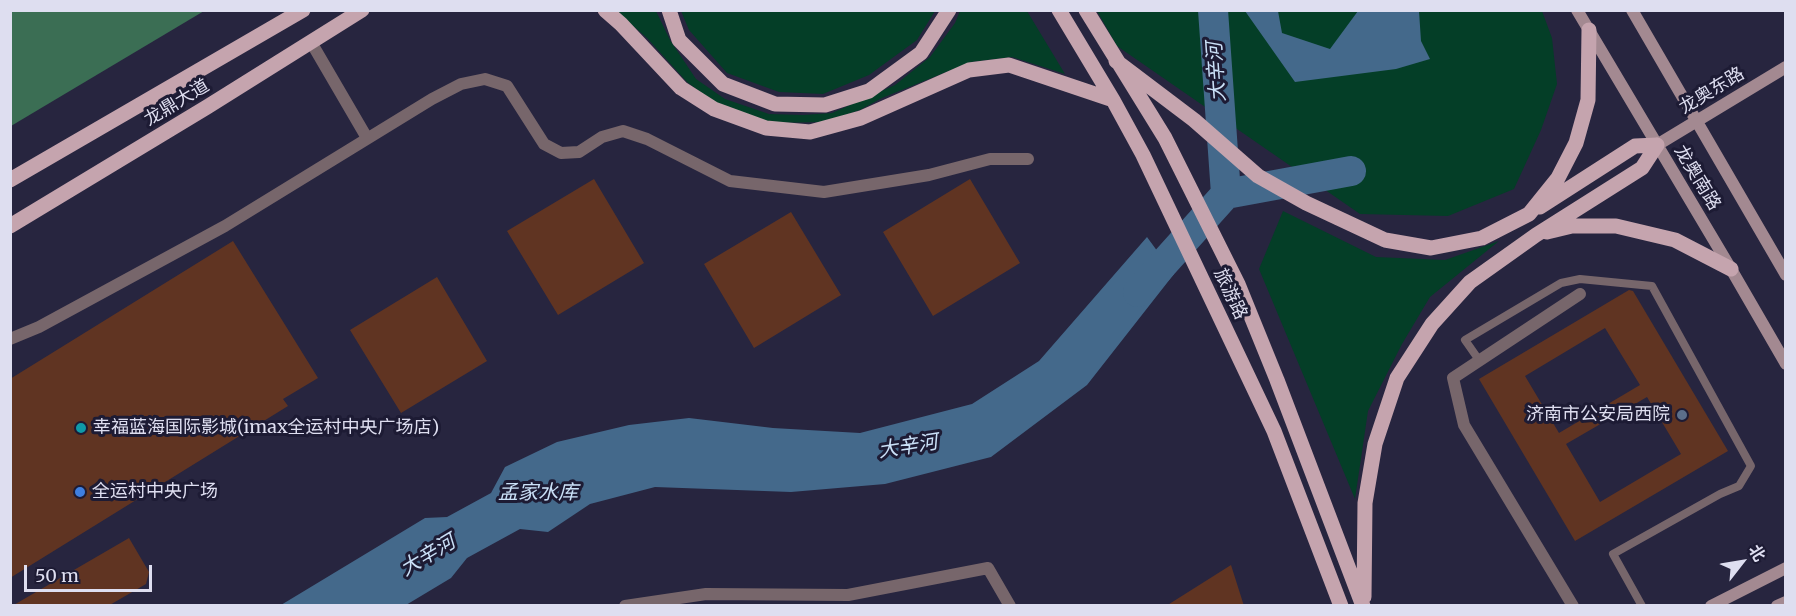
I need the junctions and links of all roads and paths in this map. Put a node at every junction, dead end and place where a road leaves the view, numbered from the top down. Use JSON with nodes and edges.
{"nodes":[{"id":1,"x":303,"y":10,"type":"edge"},
{"id":2,"x":605,"y":10,"type":"edge"},
{"id":3,"x":669,"y":10,"type":"edge"},
{"id":4,"x":949,"y":10,"type":"edge"},
{"id":5,"x":1059,"y":10,"type":"edge"},
{"id":6,"x":1086,"y":10,"type":"edge"},
{"id":7,"x":1577,"y":10,"type":"edge"},
{"id":8,"x":1632,"y":10,"type":"edge"},
{"id":9,"x":362,"y":11,"type":"edge"},
{"id":10,"x":1589,"y":30,"type":"junction"},
{"id":11,"x":311,"y":42,"type":"junction"},
{"id":12,"x":1116,"y":61,"type":"junction"},
{"id":13,"x":1785,"y":67,"type":"edge"},
{"id":14,"x":1113,"y":99,"type":"junction"},
{"id":15,"x":1697,"y":121,"type":"junction"},
{"id":16,"x":367,"y":138,"type":"junction"},
{"id":17,"x":1657,"y":145,"type":"junction"},
{"id":18,"x":1028,"y":159,"type":"dead end"},
{"id":19,"x":10,"y":180,"type":"edge"},
{"id":20,"x":1529,"y":214,"type":"junction"},
{"id":21,"x":10,"y":226,"type":"edge"},
{"id":22,"x":1536,"y":235,"type":"junction"},
{"id":23,"x":1731,"y":269,"type":"junction"},
{"id":24,"x":1785,"y":274,"type":"edge"},
{"id":25,"x":1580,"y":294,"type":"dead end"},
{"id":26,"x":10,"y":339,"type":"edge"},
{"id":27,"x":1479,"y":360,"type":"junction"},
{"id":28,"x":1785,"y":364,"type":"edge"},
{"id":29,"x":1785,"y":568,"type":"edge"},
{"id":30,"x":1785,"y":602,"type":"edge"},
{"id":31,"x":625,"y":606,"type":"edge"},
{"id":32,"x":1010,"y":606,"type":"edge"},
{"id":33,"x":1341,"y":606,"type":"edge"},
{"id":34,"x":1364,"y":606,"type":"edge"},
{"id":35,"x":1573,"y":606,"type":"edge"},
{"id":36,"x":1642,"y":606,"type":"edge"},
{"id":37,"x":1711,"y":606,"type":"edge"},
{"id":38,"x":1777,"y":606,"type":"edge"}],
"edges":[{"from":1,"to":19,"type":"main road","name":"龙鼎大道"},
{"from":2,"to":14,"type":"main road"},
{"from":3,"to":4,"type":"main road"},
{"from":5,"to":14,"type":"main road","name":"旅游路"},
{"from":6,"to":12,"type":"main road","name":"旅游路"},
{"from":7,"to":10,"type":"main road","name":"龙奥南路"},
{"from":8,"to":15,"type":"main road","name":"龙奥南路"},
{"from":9,"to":11,"type":"main road","name":"龙鼎大道"},
{"from":10,"to":17,"type":"main road","name":"龙奥南路"},
{"from":10,"to":20,"type":"main road"},
{"from":11,"to":16,"type":"street"},
{"from":11,"to":21,"type":"main road","name":"龙鼎大道"},
{"from":12,"to":20,"type":"main road"},
{"from":12,"to":34,"type":"main road","name":"旅游路"},
{"from":13,"to":15,"type":"main road","name":"龙奥东路"},
{"from":14,"to":33,"type":"main road","name":"旅游路"},
{"from":15,"to":17,"type":"main road","name":"龙奥东路"},
{"from":15,"to":24,"type":"main road","name":"龙奥南路"},
{"from":16,"to":18,"type":"street"},
{"from":16,"to":26,"type":"street"},
{"from":17,"to":20,"type":"main road"},
{"from":17,"to":22,"type":"main road"},
{"from":17,"to":23,"type":"main road","name":"龙奥南路"},
{"from":22,"to":23,"type":"main road"},
{"from":22,"to":34,"type":"main road"},
{"from":23,"to":28,"type":"main road","name":"龙奥南路"},
{"from":25,"to":27,"type":"street"},
{"from":27,"to":35,"type":"street"},
{"from":27,"to":36,"type":"lane"},
{"from":29,"to":37,"type":"main road"},
{"from":30,"to":38,"type":"main road"},
{"from":31,"to":32,"type":"street"}]}
